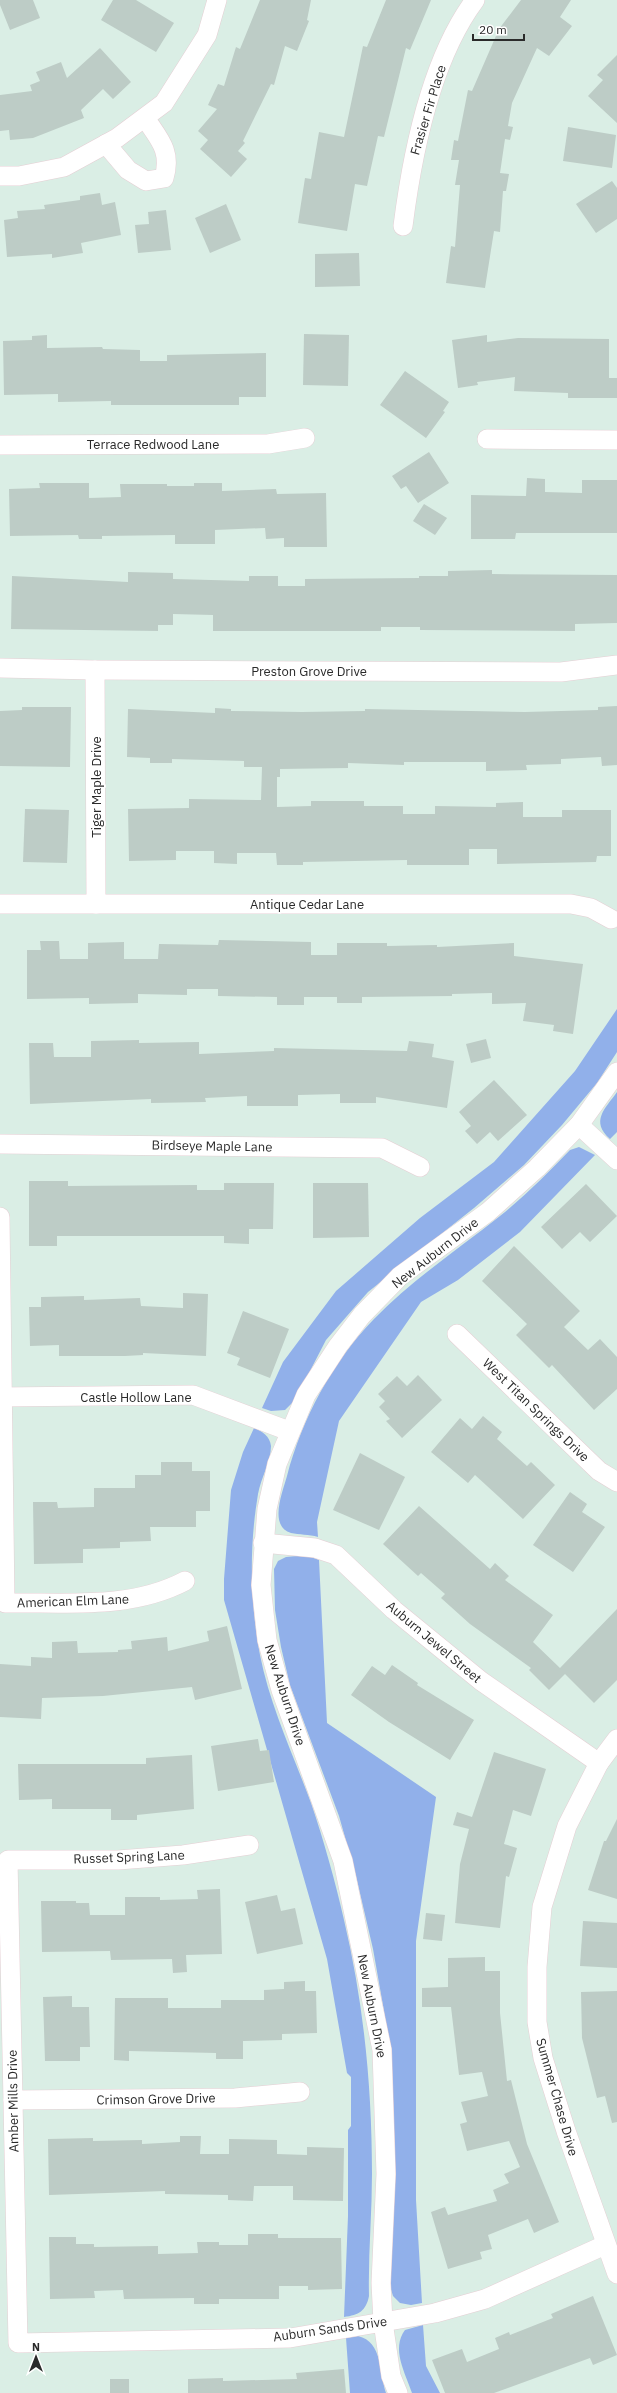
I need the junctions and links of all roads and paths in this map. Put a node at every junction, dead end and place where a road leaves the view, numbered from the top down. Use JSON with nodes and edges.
{"nodes":[{"id":1,"x":217,"y":0,"type":"edge"},
{"id":2,"x":475,"y":0,"type":"edge"},
{"id":3,"x":145,"y":118,"type":"junction"},
{"id":4,"x":106,"y":144,"type":"junction"},
{"id":5,"x":0,"y":176,"type":"edge"},
{"id":6,"x":403,"y":226,"type":"dead end"},
{"id":7,"x":305,"y":438,"type":"dead end"},
{"id":8,"x":488,"y":439,"type":"dead end"},
{"id":9,"x":617,"y":440,"type":"edge"},
{"id":10,"x":0,"y":445,"type":"edge"},
{"id":11,"x":617,"y":665,"type":"edge"},
{"id":12,"x":0,"y":668,"type":"edge"},
{"id":13,"x":95,"y":670,"type":"junction"},
{"id":14,"x":0,"y":904,"type":"edge"},
{"id":15,"x":96,"y":904,"type":"junction"},
{"id":16,"x":611,"y":919,"type":"dead end"},
{"id":17,"x":617,"y":1072,"type":"edge"},
{"id":18,"x":578,"y":1125,"type":"junction"},
{"id":19,"x":0,"y":1144,"type":"edge"},
{"id":20,"x":617,"y":1160,"type":"edge"},
{"id":21,"x":420,"y":1167,"type":"dead end"},
{"id":22,"x":0,"y":1217,"type":"edge"},
{"id":23,"x":457,"y":1334,"type":"dead end"},
{"id":24,"x":1,"y":1397,"type":"edge"},
{"id":25,"x":290,"y":1431,"type":"junction"},
{"id":26,"x":617,"y":1482,"type":"edge"},
{"id":27,"x":263,"y":1543,"type":"junction"},
{"id":28,"x":185,"y":1581,"type":"dead end"},
{"id":29,"x":617,"y":1739,"type":"edge"},
{"id":30,"x":599,"y":1763,"type":"junction"},
{"id":31,"x":249,"y":1845,"type":"dead end"},
{"id":32,"x":8,"y":1860,"type":"joint"},
{"id":33,"x":300,"y":2092,"type":"dead end"},
{"id":34,"x":13,"y":2100,"type":"junction"},
{"id":35,"x":605,"y":2245,"type":"junction"},
{"id":36,"x":617,"y":2274,"type":"edge"},
{"id":37,"x":383,"y":2322,"type":"junction"},
{"id":38,"x":18,"y":2343,"type":"joint"},
{"id":39,"x":398,"y":2393,"type":"edge"}],
"edges":[{"from":1,"to":3,"type":"street"},
{"from":2,"to":6,"type":"street","name":"Frasier Fir Place"},
{"from":3,"to":4,"type":"street"},
{"from":3,"to":4,"type":"street"},
{"from":4,"to":5,"type":"street"},
{"from":7,"to":10,"type":"street","name":"Terrace Redwood Lane"},
{"from":8,"to":9,"type":"street"},
{"from":11,"to":13,"type":"street","name":"Preston Grove Drive"},
{"from":12,"to":13,"type":"street","name":"Preston Grove Drive"},
{"from":13,"to":15,"type":"street","name":"Tiger Maple Drive"},
{"from":14,"to":15,"type":"street","name":"Antique Cedar Lane"},
{"from":15,"to":16,"type":"street","name":"Antique Cedar Lane"},
{"from":17,"to":18,"type":"street","name":"New Auburn Drive"},
{"from":18,"to":20,"type":"street"},
{"from":18,"to":25,"type":"street","name":"New Auburn Drive"},
{"from":19,"to":21,"type":"street","name":"Birdseye Maple Lane"},
{"from":22,"to":24,"type":"street"},
{"from":23,"to":26,"type":"street","name":"West Titan Springs Drive"},
{"from":24,"to":25,"type":"street","name":"Castle Hollow Lane"},
{"from":24,"to":28,"type":"street","name":"American Elm Lane"},
{"from":25,"to":27,"type":"street","name":"New Auburn Drive"},
{"from":27,"to":30,"type":"street","name":"Auburn Jewel Street"},
{"from":27,"to":37,"type":"street","name":"New Auburn Drive"},
{"from":29,"to":30,"type":"street","name":"Summer Chase Drive"},
{"from":30,"to":35,"type":"street","name":"Summer Chase Drive"},
{"from":31,"to":32,"type":"street","name":"Russet Spring Lane"},
{"from":32,"to":34,"type":"street","name":"Amber Mills Drive"},
{"from":33,"to":34,"type":"street","name":"Crimson Grove Drive"},
{"from":34,"to":38,"type":"street","name":"Amber Mills Drive"},
{"from":35,"to":36,"type":"street","name":"Summer Chase Drive"},
{"from":35,"to":37,"type":"street","name":"Auburn Sands Drive"},
{"from":37,"to":38,"type":"street","name":"Auburn Sands Drive"},
{"from":37,"to":39,"type":"street","name":"New Auburn Drive"}]}
